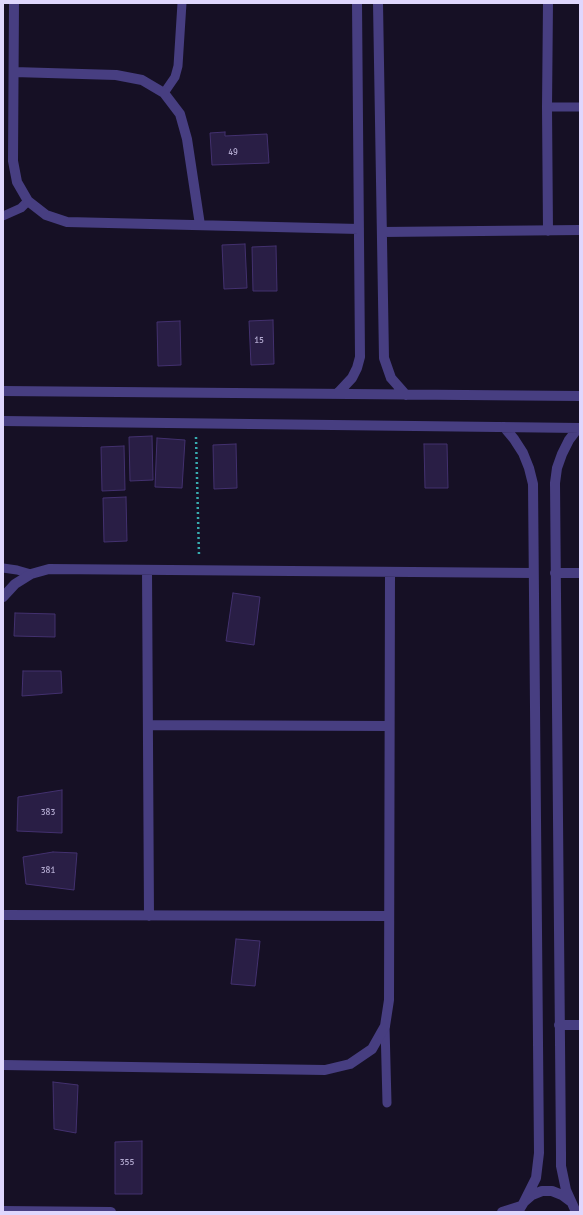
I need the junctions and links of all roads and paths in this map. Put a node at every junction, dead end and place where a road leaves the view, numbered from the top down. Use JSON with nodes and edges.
{"nodes":[{"id":1,"x":14,"y":3,"type":"edge"},
{"id":2,"x":182,"y":3,"type":"edge"},
{"id":3,"x":357,"y":3,"type":"edge"},
{"id":4,"x":378,"y":3,"type":"edge"},
{"id":5,"x":548,"y":3,"type":"edge"},
{"id":6,"x":14,"y":72,"type":"junction"},
{"id":7,"x":164,"y":93,"type":"junction"},
{"id":8,"x":547,"y":107,"type":"junction"},
{"id":9,"x":580,"y":107,"type":"edge"},
{"id":10,"x":28,"y":201,"type":"junction"},
{"id":11,"x":3,"y":216,"type":"edge"},
{"id":12,"x":200,"y":225,"type":"junction"},
{"id":13,"x":359,"y":229,"type":"junction"},
{"id":14,"x":580,"y":230,"type":"edge"},
{"id":15,"x":548,"y":231,"type":"junction"},
{"id":16,"x":382,"y":232,"type":"junction"},
{"id":17,"x":3,"y":391,"type":"edge"},
{"id":18,"x":337,"y":394,"type":"junction"},
{"id":19,"x":406,"y":395,"type":"junction"},
{"id":20,"x":580,"y":396,"type":"edge"},
{"id":21,"x":3,"y":421,"type":"edge"},
{"id":22,"x":196,"y":424,"type":"junction"},
{"id":23,"x":504,"y":427,"type":"junction"},
{"id":24,"x":579,"y":428,"type":"edge"},
{"id":25,"x":3,"y":568,"type":"edge"},
{"id":26,"x":147,"y":570,"type":"junction"},
{"id":27,"x":199,"y":570,"type":"junction"},
{"id":28,"x":390,"y":572,"type":"junction"},
{"id":29,"x":533,"y":573,"type":"junction"},
{"id":30,"x":555,"y":573,"type":"junction"},
{"id":31,"x":580,"y":573,"type":"edge"},
{"id":32,"x":31,"y":574,"type":"junction"},
{"id":33,"x":3,"y":597,"type":"edge"},
{"id":34,"x":148,"y":725,"type":"junction"},
{"id":35,"x":390,"y":726,"type":"junction"},
{"id":36,"x":3,"y":915,"type":"edge"},
{"id":37,"x":149,"y":916,"type":"junction"},
{"id":38,"x":389,"y":916,"type":"junction"},
{"id":39,"x":559,"y":1025,"type":"junction"},
{"id":40,"x":580,"y":1025,"type":"edge"},
{"id":41,"x":385,"y":1026,"type":"junction"},
{"id":42,"x":3,"y":1065,"type":"edge"},
{"id":43,"x":388,"y":1103,"type":"dead end"},
{"id":44,"x":521,"y":1206,"type":"edge"},
{"id":45,"x":574,"y":1209,"type":"edge"},
{"id":46,"x":3,"y":1211,"type":"edge"},
{"id":47,"x":111,"y":1212,"type":"edge"},
{"id":48,"x":502,"y":1212,"type":"edge"}],
"edges":[{"from":1,"to":6,"type":"street"},
{"from":2,"to":7,"type":"lane"},
{"from":3,"to":13,"type":"street"},
{"from":4,"to":16,"type":"street"},
{"from":5,"to":8,"type":"street"},
{"from":6,"to":7,"type":"street"},
{"from":6,"to":10,"type":"street"},
{"from":7,"to":12,"type":"street"},
{"from":8,"to":9,"type":"lane"},
{"from":8,"to":15,"type":"street"},
{"from":10,"to":11,"type":"lane"},
{"from":10,"to":12,"type":"street"},
{"from":12,"to":13,"type":"street"},
{"from":13,"to":18,"type":"street"},
{"from":14,"to":15,"type":"street"},
{"from":15,"to":16,"type":"street"},
{"from":16,"to":19,"type":"street"},
{"from":17,"to":18,"type":"street"},
{"from":18,"to":19,"type":"street"},
{"from":19,"to":20,"type":"street"},
{"from":21,"to":22,"type":"street"},
{"from":22,"to":23,"type":"street"},
{"from":22,"to":27,"type":"path"},
{"from":23,"to":24,"type":"street"},
{"from":23,"to":29,"type":"street"},
{"from":24,"to":30,"type":"street"},
{"from":25,"to":32,"type":"lane"},
{"from":26,"to":27,"type":"street"},
{"from":26,"to":32,"type":"street"},
{"from":26,"to":34,"type":"street"},
{"from":27,"to":28,"type":"street"},
{"from":28,"to":29,"type":"street"},
{"from":28,"to":35,"type":"street"},
{"from":29,"to":44,"type":"street"},
{"from":30,"to":31,"type":"street"},
{"from":30,"to":39,"type":"street"},
{"from":32,"to":33,"type":"street"},
{"from":34,"to":35,"type":"street"},
{"from":34,"to":37,"type":"street"},
{"from":35,"to":38,"type":"street"},
{"from":36,"to":37,"type":"street"},
{"from":37,"to":38,"type":"street"},
{"from":38,"to":41,"type":"street"},
{"from":39,"to":40,"type":"street"},
{"from":39,"to":45,"type":"street"},
{"from":41,"to":42,"type":"street"},
{"from":41,"to":43,"type":"lane"},
{"from":44,"to":45,"type":"street"},
{"from":44,"to":48,"type":"street"},
{"from":46,"to":47,"type":"street"}]}
